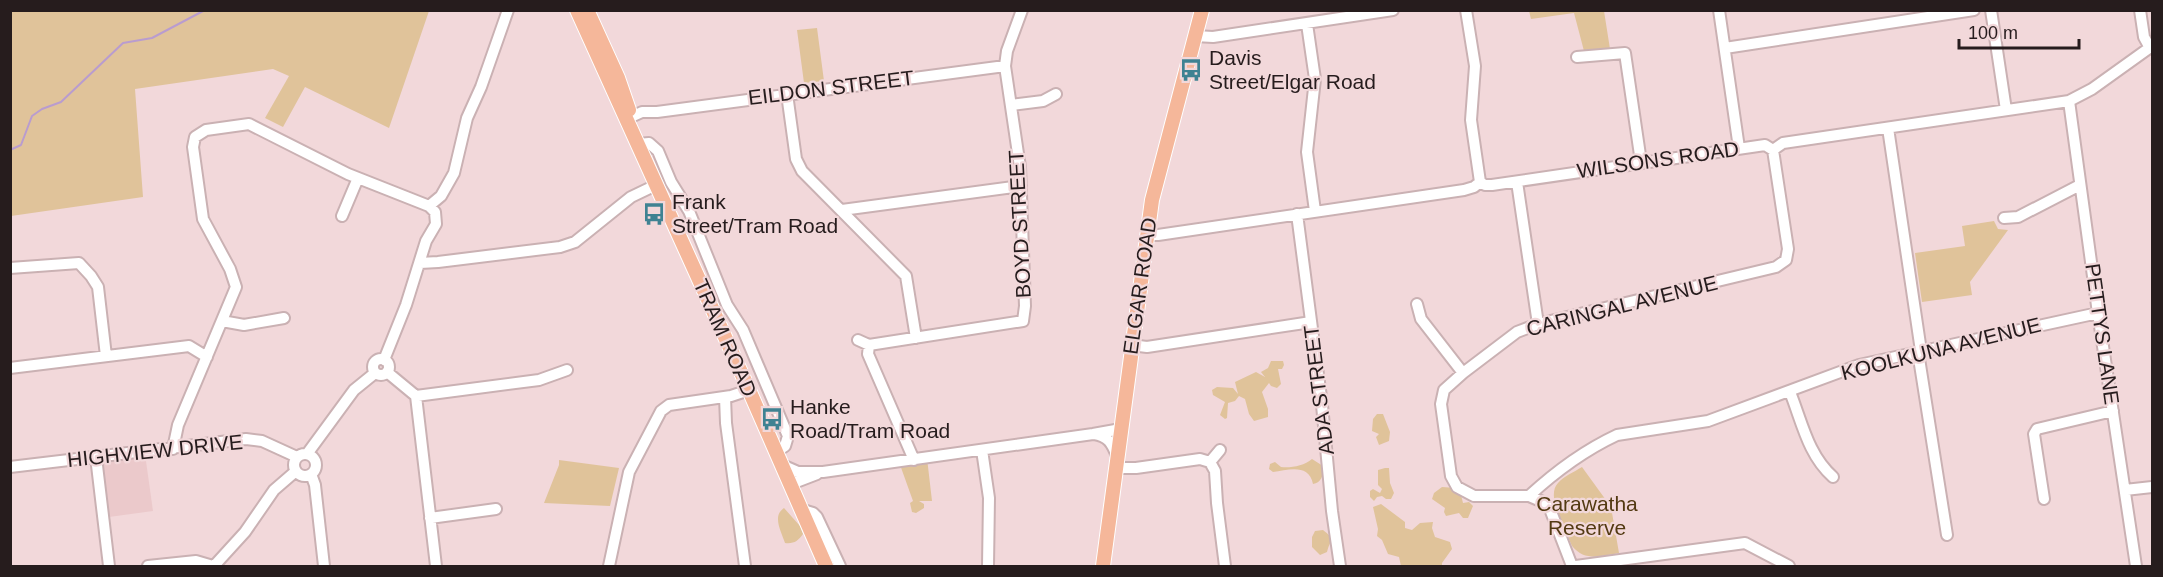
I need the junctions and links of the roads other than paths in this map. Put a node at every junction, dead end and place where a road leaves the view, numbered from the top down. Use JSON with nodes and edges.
{"nodes":[{"id":1,"x":508,"y":10,"type":"edge"},
{"id":2,"x":577,"y":10,"type":"edge"},
{"id":3,"x":586,"y":10,"type":"edge"},
{"id":4,"x":1022,"y":10,"type":"edge"},
{"id":5,"x":1202,"y":10,"type":"edge"},
{"id":6,"x":1393,"y":10,"type":"edge"},
{"id":7,"x":1466,"y":10,"type":"edge"},
{"id":8,"x":1719,"y":10,"type":"edge"},
{"id":9,"x":1974,"y":10,"type":"edge"},
{"id":10,"x":1991,"y":10,"type":"edge"},
{"id":11,"x":2140,"y":10,"type":"edge"},
{"id":12,"x":1307,"y":24,"type":"junction"},
{"id":13,"x":1195,"y":36,"type":"junction"},
{"id":14,"x":2151,"y":47,"type":"edge"},
{"id":15,"x":600,"y":48,"type":"junction"},
{"id":16,"x":1725,"y":48,"type":"junction"},
{"id":17,"x":1577,"y":57,"type":"dead end"},
{"id":18,"x":1005,"y":66,"type":"junction"},
{"id":19,"x":787,"y":94,"type":"junction"},
{"id":20,"x":1056,"y":94,"type":"dead end"},
{"id":21,"x":2069,"y":101,"type":"junction"},
{"id":22,"x":1011,"y":105,"type":"junction"},
{"id":23,"x":2006,"y":110,"type":"junction"},
{"id":24,"x":630,"y":121,"type":"junction"},
{"id":25,"x":1888,"y":128,"type":"junction"},
{"id":26,"x":638,"y":144,"type":"junction"},
{"id":27,"x":1739,"y":148,"type":"junction"},
{"id":28,"x":1773,"y":150,"type":"junction"},
{"id":29,"x":1641,"y":162,"type":"junction"},
{"id":30,"x":358,"y":177,"type":"junction"},
{"id":31,"x":655,"y":182,"type":"junction"},
{"id":32,"x":1480,"y":182,"type":"junction"},
{"id":33,"x":1517,"y":182,"type":"junction"},
{"id":34,"x":2080,"y":185,"type":"junction"},
{"id":35,"x":1021,"y":186,"type":"junction"},
{"id":36,"x":429,"y":206,"type":"junction"},
{"id":37,"x":842,"y":210,"type":"junction"},
{"id":38,"x":1316,"y":211,"type":"junction"},
{"id":39,"x":1297,"y":214,"type":"junction"},
{"id":40,"x":342,"y":216,"type":"dead end"},
{"id":41,"x":2004,"y":218,"type":"dead end"},
{"id":42,"x":1147,"y":235,"type":"junction"},
{"id":43,"x":420,"y":262,"type":"junction"},
{"id":44,"x":10,"y":268,"type":"edge"},
{"id":45,"x":1417,"y":304,"type":"dead end"},
{"id":46,"x":2098,"y":313,"type":"junction"},
{"id":47,"x":284,"y":318,"type":"dead end"},
{"id":48,"x":222,"y":321,"type":"junction"},
{"id":49,"x":1311,"y":322,"type":"junction"},
{"id":50,"x":1538,"y":324,"type":"junction"},
{"id":51,"x":916,"y":338,"type":"junction"},
{"id":52,"x":858,"y":340,"type":"dead end"},
{"id":53,"x":869,"y":345,"type":"junction"},
{"id":54,"x":1131,"y":345,"type":"junction"},
{"id":55,"x":1919,"y":351,"type":"junction"},
{"id":56,"x":106,"y":356,"type":"junction"},
{"id":57,"x":207,"y":357,"type":"junction"},
{"id":58,"x":384,"y":360,"type":"junction"},
{"id":59,"x":10,"y":368,"type":"edge"},
{"id":60,"x":567,"y":370,"type":"dead end"},
{"id":61,"x":387,"y":372,"type":"junction"},
{"id":62,"x":375,"y":373,"type":"junction"},
{"id":63,"x":1463,"y":373,"type":"junction"},
{"id":64,"x":749,"y":390,"type":"junction"},
{"id":65,"x":1790,"y":392,"type":"junction"},
{"id":66,"x":416,"y":396,"type":"junction"},
{"id":67,"x":723,"y":397,"type":"junction"},
{"id":68,"x":2113,"y":411,"type":"junction"},
{"id":69,"x":1120,"y":429,"type":"junction"},
{"id":70,"x":1093,"y":434,"type":"junction"},
{"id":71,"x":173,"y":449,"type":"junction"},
{"id":72,"x":982,"y":450,"type":"junction"},
{"id":73,"x":1220,"y":450,"type":"dead end"},
{"id":74,"x":302,"y":456,"type":"junction"},
{"id":75,"x":96,"y":457,"type":"junction"},
{"id":76,"x":779,"y":458,"type":"junction"},
{"id":77,"x":914,"y":460,"type":"junction"},
{"id":78,"x":1116,"y":462,"type":"junction"},
{"id":79,"x":1209,"y":462,"type":"junction"},
{"id":80,"x":10,"y":467,"type":"edge"},
{"id":81,"x":296,"y":471,"type":"junction"},
{"id":82,"x":823,"y":472,"type":"junction"},
{"id":83,"x":311,"y":474,"type":"junction"},
{"id":84,"x":1551,"y":475,"type":"junction"},
{"id":85,"x":1833,"y":477,"type":"dead end"},
{"id":86,"x":791,"y":484,"type":"junction"},
{"id":87,"x":2152,"y":487,"type":"edge"},
{"id":88,"x":2125,"y":490,"type":"junction"},
{"id":89,"x":1529,"y":496,"type":"junction"},
{"id":90,"x":2044,"y":499,"type":"dead end"},
{"id":91,"x":1543,"y":502,"type":"junction"},
{"id":92,"x":496,"y":509,"type":"dead end"},
{"id":93,"x":802,"y":510,"type":"junction"},
{"id":94,"x":430,"y":518,"type":"junction"},
{"id":95,"x":1947,"y":535,"type":"dead end"},
{"id":96,"x":109,"y":567,"type":"edge"},
{"id":97,"x":148,"y":567,"type":"edge"},
{"id":98,"x":214,"y":567,"type":"edge"},
{"id":99,"x":324,"y":567,"type":"edge"},
{"id":100,"x":436,"y":567,"type":"edge"},
{"id":101,"x":609,"y":567,"type":"edge"},
{"id":102,"x":745,"y":567,"type":"edge"},
{"id":103,"x":826,"y":567,"type":"edge"},
{"id":104,"x":840,"y":567,"type":"edge"},
{"id":105,"x":988,"y":567,"type":"edge"},
{"id":106,"x":1102,"y":567,"type":"edge"},
{"id":107,"x":1225,"y":567,"type":"edge"},
{"id":108,"x":1340,"y":567,"type":"edge"},
{"id":109,"x":1574,"y":567,"type":"edge"},
{"id":110,"x":1789,"y":567,"type":"edge"},
{"id":111,"x":2136,"y":567,"type":"edge"}],
"edges":[{"from":1,"to":36,"type":"street"},
{"from":2,"to":15,"type":"main road","name":"TRAM ROAD"},
{"from":3,"to":15,"type":"main road","name":"TRAM ROAD"},
{"from":4,"to":18,"type":"street","name":"BOYD STREET"},
{"from":5,"to":13,"type":"main road","name":"ELGAR ROAD"},
{"from":6,"to":12,"type":"street"},
{"from":7,"to":32,"type":"street"},
{"from":8,"to":16,"type":"street"},
{"from":9,"to":16,"type":"street"},
{"from":10,"to":23,"type":"street"},
{"from":11,"to":14,"type":"street"},
{"from":12,"to":13,"type":"street"},
{"from":12,"to":38,"type":"street"},
{"from":13,"to":42,"type":"main road","name":"ELGAR ROAD"},
{"from":14,"to":21,"type":"street","name":"WILSONS ROAD"},
{"from":15,"to":24,"type":"main road","name":"TRAM ROAD"},
{"from":16,"to":27,"type":"street"},
{"from":17,"to":29,"type":"street"},
{"from":18,"to":19,"type":"street","name":"EILDON STREET"},
{"from":18,"to":22,"type":"street","name":"BOYD STREET"},
{"from":19,"to":24,"type":"street","name":"EILDON STREET"},
{"from":19,"to":37,"type":"street"},
{"from":20,"to":22,"type":"street"},
{"from":21,"to":23,"type":"street","name":"WILSONS ROAD"},
{"from":21,"to":34,"type":"street","name":"PETTYS LANE"},
{"from":22,"to":35,"type":"street","name":"BOYD STREET"},
{"from":23,"to":25,"type":"street","name":"WILSONS ROAD"},
{"from":24,"to":26,"type":"main road","name":"TRAM ROAD"},
{"from":25,"to":28,"type":"street","name":"WILSONS ROAD"},
{"from":25,"to":55,"type":"street"},
{"from":26,"to":31,"type":"main road","name":"TRAM ROAD"},
{"from":26,"to":76,"type":"street"},
{"from":27,"to":28,"type":"street","name":"WILSONS ROAD"},
{"from":27,"to":29,"type":"street","name":"WILSONS ROAD"},
{"from":28,"to":50,"type":"street","name":"CARINGAL AVENUE"},
{"from":29,"to":33,"type":"street","name":"WILSONS ROAD"},
{"from":30,"to":36,"type":"street"},
{"from":30,"to":40,"type":"street"},
{"from":30,"to":48,"type":"street"},
{"from":31,"to":43,"type":"street"},
{"from":31,"to":64,"type":"main road","name":"TRAM ROAD"},
{"from":32,"to":33,"type":"street","name":"WILSONS ROAD"},
{"from":32,"to":38,"type":"street","name":"WILSONS ROAD"},
{"from":33,"to":50,"type":"street"},
{"from":34,"to":41,"type":"street"},
{"from":34,"to":46,"type":"street","name":"PETTYS LANE"},
{"from":35,"to":37,"type":"street"},
{"from":35,"to":51,"type":"street","name":"BOYD STREET"},
{"from":36,"to":43,"type":"street"},
{"from":37,"to":51,"type":"street"},
{"from":38,"to":39,"type":"street","name":"WILSONS ROAD"},
{"from":39,"to":42,"type":"street","name":"WILSONS ROAD"},
{"from":39,"to":49,"type":"street","name":"ADA STREET"},
{"from":42,"to":54,"type":"main road","name":"ELGAR ROAD"},
{"from":43,"to":58,"type":"street"},
{"from":44,"to":56,"type":"street"},
{"from":45,"to":63,"type":"street"},
{"from":46,"to":55,"type":"street","name":"KOOLKUNA AVENUE"},
{"from":46,"to":68,"type":"street","name":"PETTYS LANE"},
{"from":47,"to":48,"type":"street"},
{"from":48,"to":57,"type":"street"},
{"from":49,"to":54,"type":"street"},
{"from":49,"to":108,"type":"street","name":"ADA STREET"},
{"from":50,"to":63,"type":"street","name":"CARINGAL AVENUE"},
{"from":51,"to":53,"type":"street","name":"BOYD STREET"},
{"from":52,"to":53,"type":"street"},
{"from":53,"to":77,"type":"street"},
{"from":54,"to":69,"type":"main road","name":"ELGAR ROAD"},
{"from":55,"to":65,"type":"street","name":"KOOLKUNA AVENUE"},
{"from":55,"to":95,"type":"street"},
{"from":56,"to":57,"type":"street"},
{"from":56,"to":59,"type":"street"},
{"from":57,"to":71,"type":"street"},
{"from":58,"to":61,"type":"street"},
{"from":58,"to":62,"type":"street"},
{"from":60,"to":66,"type":"street"},
{"from":61,"to":62,"type":"street"},
{"from":61,"to":66,"type":"street"},
{"from":62,"to":74,"type":"street"},
{"from":63,"to":89,"type":"street","name":"CARINGAL AVENUE"},
{"from":64,"to":67,"type":"street"},
{"from":64,"to":76,"type":"main road","name":"TRAM ROAD"},
{"from":65,"to":84,"type":"street","name":"KOOLKUNA AVENUE"},
{"from":65,"to":85,"type":"street"},
{"from":66,"to":94,"type":"street"},
{"from":67,"to":101,"type":"street"},
{"from":67,"to":102,"type":"street"},
{"from":68,"to":88,"type":"street","name":"PETTYS LANE"},
{"from":68,"to":90,"type":"street"},
{"from":69,"to":70,"type":"street"},
{"from":69,"to":78,"type":"main road","name":"ELGAR ROAD"},
{"from":70,"to":72,"type":"street"},
{"from":70,"to":78,"type":"street"},
{"from":71,"to":74,"type":"street","name":"HIGHVIEW DRIVE"},
{"from":71,"to":75,"type":"street","name":"HIGHVIEW DRIVE"},
{"from":72,"to":77,"type":"street"},
{"from":72,"to":105,"type":"street"},
{"from":73,"to":79,"type":"street"},
{"from":74,"to":81,"type":"street"},
{"from":74,"to":83,"type":"street"},
{"from":75,"to":80,"type":"street","name":"HIGHVIEW DRIVE"},
{"from":75,"to":96,"type":"street"},
{"from":76,"to":82,"type":"street"},
{"from":76,"to":86,"type":"main road","name":"TRAM ROAD"},
{"from":77,"to":82,"type":"street"},
{"from":78,"to":79,"type":"street"},
{"from":78,"to":106,"type":"main road","name":"ELGAR ROAD"},
{"from":79,"to":107,"type":"street"},
{"from":81,"to":83,"type":"street"},
{"from":81,"to":98,"type":"street"},
{"from":82,"to":86,"type":"street"},
{"from":83,"to":99,"type":"street"},
{"from":84,"to":89,"type":"street","name":"KOOLKUNA AVENUE"},
{"from":84,"to":91,"type":"street"},
{"from":86,"to":93,"type":"main road","name":"TRAM ROAD"},
{"from":87,"to":88,"type":"street"},
{"from":88,"to":111,"type":"street","name":"PETTYS LANE"},
{"from":89,"to":91,"type":"street","name":"CARINGAL AVENUE"},
{"from":91,"to":109,"type":"street"},
{"from":92,"to":94,"type":"street"},
{"from":93,"to":103,"type":"main road","name":"TRAM ROAD"},
{"from":93,"to":104,"type":"street"},
{"from":94,"to":100,"type":"street"},
{"from":97,"to":98,"type":"street"},
{"from":109,"to":110,"type":"street"}]}
